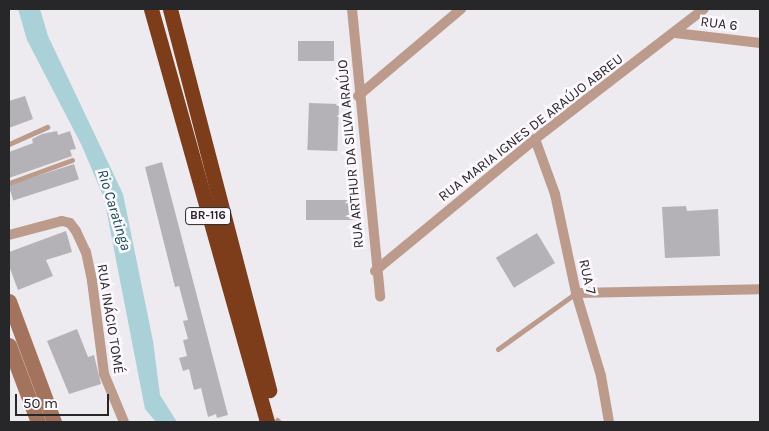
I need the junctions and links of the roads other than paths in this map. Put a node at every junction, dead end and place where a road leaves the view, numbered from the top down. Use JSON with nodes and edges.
{"nodes":[{"id":1,"x":151,"y":9,"type":"edge"},
{"id":2,"x":170,"y":9,"type":"edge"},
{"id":3,"x":352,"y":9,"type":"edge"},
{"id":4,"x":461,"y":9,"type":"edge"},
{"id":5,"x":704,"y":9,"type":"edge"},
{"id":6,"x":675,"y":32,"type":"junction"},
{"id":7,"x":760,"y":44,"type":"edge"},
{"id":8,"x":358,"y":96,"type":"junction"},
{"id":9,"x":47,"y":127,"type":"dead end"},
{"id":10,"x":535,"y":139,"type":"junction"},
{"id":11,"x":9,"y":144,"type":"edge"},
{"id":12,"x":72,"y":160,"type":"dead end"},
{"id":13,"x":9,"y":183,"type":"edge"},
{"id":14,"x":9,"y":235,"type":"edge"},
{"id":15,"x":375,"y":271,"type":"junction"},
{"id":16,"x":760,"y":289,"type":"edge"},
{"id":17,"x":576,"y":294,"type":"junction"},
{"id":18,"x":380,"y":297,"type":"dead end"},
{"id":19,"x":9,"y":301,"type":"edge"},
{"id":20,"x":9,"y":345,"type":"edge"},
{"id":21,"x":498,"y":349,"type":"dead end"},
{"id":22,"x":38,"y":422,"type":"edge"},
{"id":23,"x":54,"y":422,"type":"edge"},
{"id":24,"x":124,"y":422,"type":"edge"},
{"id":25,"x":275,"y":422,"type":"edge"},
{"id":26,"x":609,"y":422,"type":"edge"}],
"edges":[{"from":1,"to":25,"type":"highway","number":"BR-116"},
{"from":2,"to":25,"type":"highway","number":"BR-116"},
{"from":3,"to":8,"type":"street","name":"RUA ARTHUR DA SILVA ARAÚJO"},
{"from":4,"to":8,"type":"street"},
{"from":5,"to":6,"type":"street","name":"RUA MARIA IGNES DE ARAÚJO ABREU"},
{"from":6,"to":7,"type":"street","name":"RUA 6"},
{"from":6,"to":10,"type":"street","name":"RUA MARIA IGNES DE ARAÚJO ABREU"},
{"from":8,"to":15,"type":"street","name":"RUA ARTHUR DA SILVA ARAÚJO"},
{"from":9,"to":11,"type":"lane"},
{"from":10,"to":15,"type":"street","name":"RUA MARIA IGNES DE ARAÚJO ABREU"},
{"from":10,"to":17,"type":"street","name":"RUA 7"},
{"from":12,"to":13,"type":"lane"},
{"from":14,"to":24,"type":"street","name":"RUA INÁCIO TOMÉ"},
{"from":15,"to":18,"type":"street","name":"RUA ARTHUR DA SILVA ARAÚJO"},
{"from":16,"to":17,"type":"street"},
{"from":17,"to":21,"type":"lane"},
{"from":17,"to":26,"type":"street","name":"RUA 7"},
{"from":19,"to":23,"type":"main road"},
{"from":20,"to":22,"type":"main road"}]}
